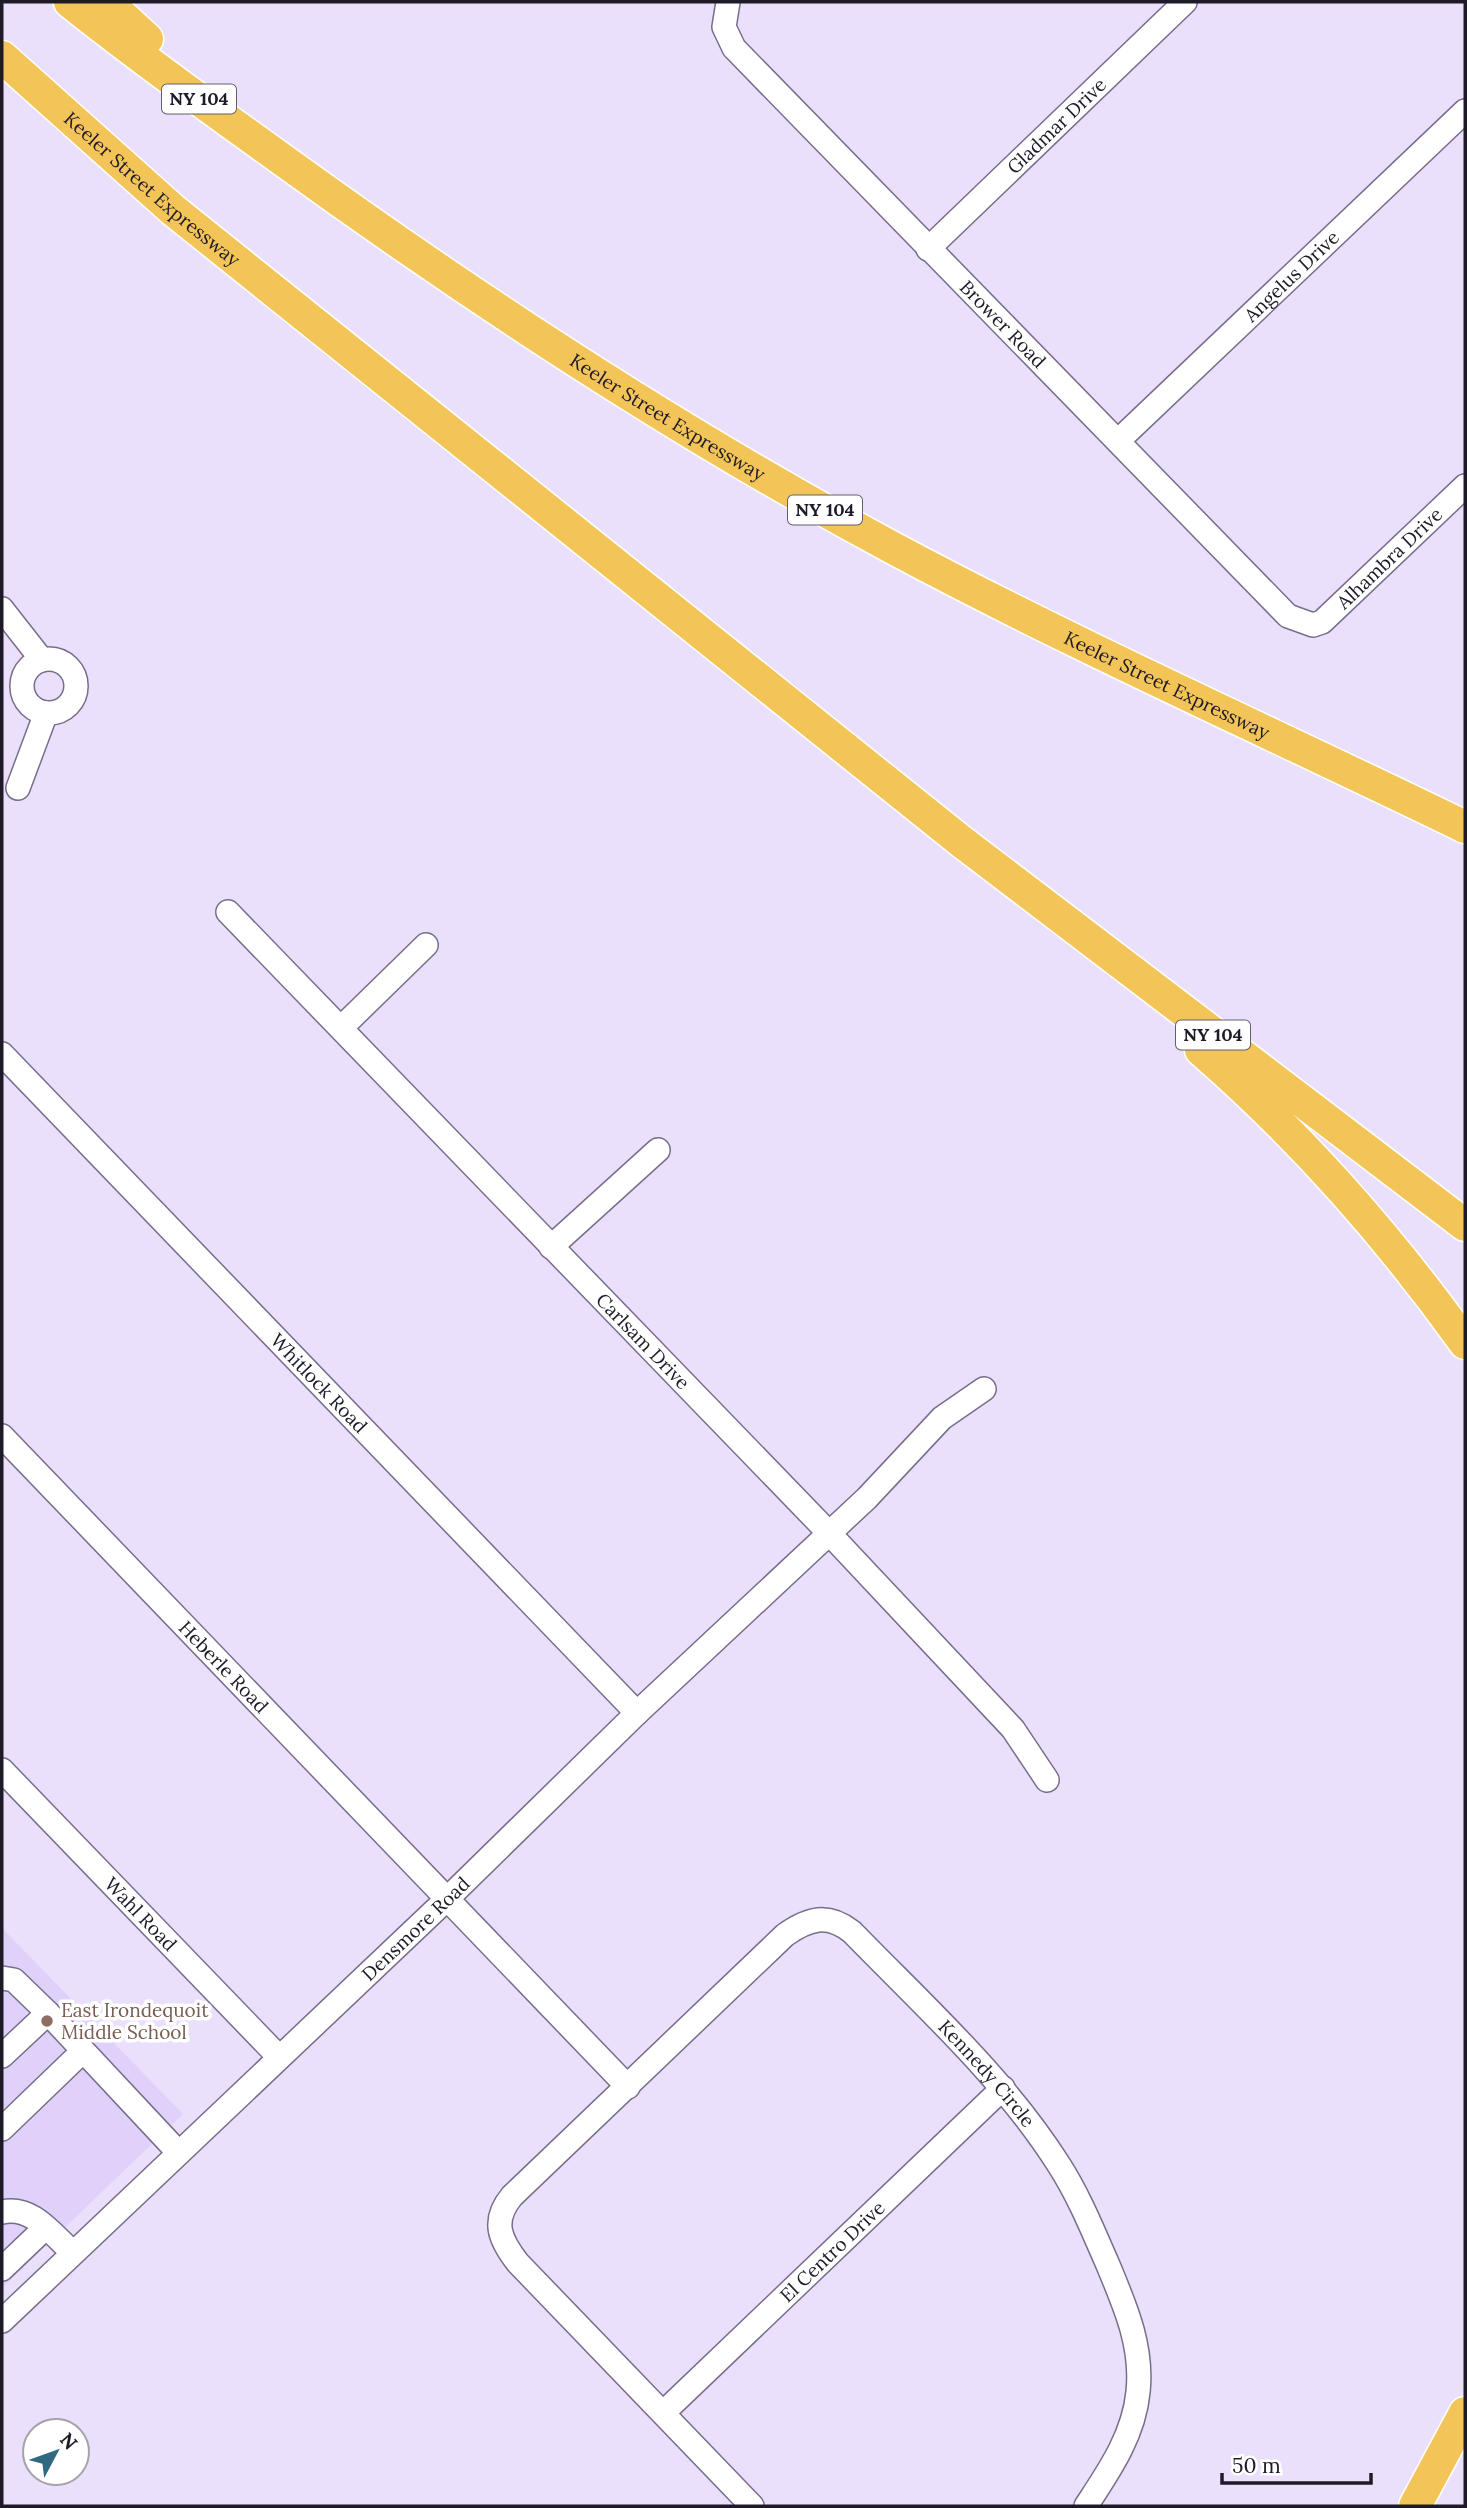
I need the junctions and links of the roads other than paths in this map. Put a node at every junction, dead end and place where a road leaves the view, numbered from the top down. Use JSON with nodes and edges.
{"nodes":[{"id":1,"x":70,"y":2,"type":"edge"},
{"id":2,"x":107,"y":2,"type":"edge"},
{"id":3,"x":728,"y":2,"type":"edge"},
{"id":4,"x":1185,"y":2,"type":"edge"},
{"id":5,"x":2,"y":57,"type":"edge"},
{"id":6,"x":2,"y":76,"type":"edge"},
{"id":7,"x":1465,"y":111,"type":"edge"},
{"id":8,"x":329,"y":194,"type":"junction"},
{"id":9,"x":173,"y":210,"type":"junction"},
{"id":10,"x":928,"y":248,"type":"junction"},
{"id":11,"x":1119,"y":440,"type":"junction"},
{"id":12,"x":1465,"y":486,"type":"edge"},
{"id":13,"x":2,"y":609,"type":"edge"},
{"id":14,"x":1313,"y":625,"type":"joint"},
{"id":15,"x":42,"y":660,"type":"junction"},
{"id":16,"x":13,"y":698,"type":"edge"},
{"id":17,"x":46,"y":713,"type":"junction"},
{"id":18,"x":1351,"y":771,"type":"junction"},
{"id":19,"x":18,"y":788,"type":"dead end"},
{"id":20,"x":1465,"y":820,"type":"edge"},
{"id":21,"x":1465,"y":827,"type":"edge"},
{"id":22,"x":962,"y":842,"type":"junction"},
{"id":23,"x":228,"y":912,"type":"dead end"},
{"id":24,"x":426,"y":945,"type":"dead end"},
{"id":25,"x":341,"y":1028,"type":"junction"},
{"id":26,"x":2,"y":1054,"type":"edge"},
{"id":27,"x":658,"y":1150,"type":"dead end"},
{"id":28,"x":1465,"y":1225,"type":"edge"},
{"id":29,"x":551,"y":1247,"type":"junction"},
{"id":30,"x":1465,"y":1343,"type":"edge"},
{"id":31,"x":984,"y":1389,"type":"dead end"},
{"id":32,"x":2,"y":1436,"type":"edge"},
{"id":33,"x":828,"y":1532,"type":"junction"},
{"id":34,"x":637,"y":1713,"type":"junction"},
{"id":35,"x":2,"y":1770,"type":"edge"},
{"id":36,"x":1047,"y":1780,"type":"dead end"},
{"id":37,"x":448,"y":1898,"type":"junction"},
{"id":38,"x":2,"y":1978,"type":"edge"},
{"id":39,"x":48,"y":2013,"type":"junction"},
{"id":40,"x":83,"y":2051,"type":"junction"},
{"id":41,"x":2,"y":2056,"type":"edge"},
{"id":42,"x":279,"y":2057,"type":"junction"},
{"id":43,"x":628,"y":2087,"type":"junction"},
{"id":44,"x":1003,"y":2088,"type":"junction"},
{"id":45,"x":2,"y":2129,"type":"edge"},
{"id":46,"x":178,"y":2152,"type":"junction"},
{"id":47,"x":2,"y":2212,"type":"edge"},
{"id":48,"x":45,"y":2228,"type":"junction"},
{"id":49,"x":72,"y":2252,"type":"junction"},
{"id":50,"x":2,"y":2269,"type":"edge"},
{"id":51,"x":2,"y":2321,"type":"edge"},
{"id":52,"x":663,"y":2413,"type":"junction"},
{"id":53,"x":1465,"y":2413,"type":"edge"},
{"id":54,"x":1465,"y":2437,"type":"edge"},
{"id":55,"x":752,"y":2506,"type":"edge"},
{"id":56,"x":1086,"y":2506,"type":"edge"},
{"id":57,"x":1417,"y":2506,"type":"edge"}],
"edges":[{"from":1,"to":8,"type":"highway","name":"Keeler Street Expressway","number":"NY 104"},
{"from":2,"to":8,"type":"highway"},
{"from":3,"to":10,"type":"street","name":"Brower Road"},
{"from":4,"to":10,"type":"street","name":"Gladmar Drive"},
{"from":5,"to":9,"type":"highway","name":"Keeler Street Expressway","number":"NY 104"},
{"from":6,"to":9,"type":"highway"},
{"from":7,"to":11,"type":"street","name":"Angelus Drive"},
{"from":8,"to":18,"type":"highway","name":"Keeler Street Expressway","number":"NY 104"},
{"from":9,"to":22,"type":"highway","name":"Keeler Street Expressway","number":"NY 104"},
{"from":10,"to":11,"type":"street","name":"Brower Road"},
{"from":11,"to":14,"type":"street","name":"Brower Road"},
{"from":12,"to":14,"type":"street","name":"Alhambra Drive"},
{"from":13,"to":15,"type":"street"},
{"from":15,"to":16,"type":"street"},
{"from":15,"to":17,"type":"street"},
{"from":16,"to":17,"type":"street"},
{"from":17,"to":19,"type":"street"},
{"from":18,"to":20,"type":"highway","number":"NY 104"},
{"from":18,"to":21,"type":"highway"},
{"from":22,"to":28,"type":"highway","number":"NY 104"},
{"from":22,"to":30,"type":"highway"},
{"from":23,"to":25,"type":"street","name":"Carlsam Drive"},
{"from":24,"to":25,"type":"street"},
{"from":25,"to":29,"type":"street","name":"Carlsam Drive"},
{"from":26,"to":34,"type":"street","name":"Whitlock Road"},
{"from":27,"to":29,"type":"street"},
{"from":29,"to":33,"type":"street","name":"Carlsam Drive"},
{"from":31,"to":33,"type":"street","name":"Densmore Road"},
{"from":32,"to":37,"type":"street","name":"Heberle Road"},
{"from":33,"to":34,"type":"street","name":"Densmore Road"},
{"from":33,"to":36,"type":"street","name":"Carlsam Drive"},
{"from":34,"to":37,"type":"street","name":"Densmore Road"},
{"from":35,"to":42,"type":"street","name":"Wahl Road"},
{"from":37,"to":42,"type":"street","name":"Densmore Road"},
{"from":37,"to":43,"type":"street"},
{"from":38,"to":39,"type":"street"},
{"from":39,"to":40,"type":"street"},
{"from":39,"to":41,"type":"street"},
{"from":40,"to":45,"type":"street"},
{"from":40,"to":46,"type":"street"},
{"from":42,"to":46,"type":"street","name":"Densmore Road"},
{"from":43,"to":44,"type":"street","name":"Kennedy Circle"},
{"from":43,"to":52,"type":"street","name":"Kennedy Circle"},
{"from":44,"to":52,"type":"street","name":"El Centro Drive"},
{"from":44,"to":56,"type":"street","name":"Kennedy Circle"},
{"from":46,"to":49,"type":"street","name":"Densmore Road"},
{"from":47,"to":48,"type":"street"},
{"from":48,"to":49,"type":"street"},
{"from":48,"to":50,"type":"street"},
{"from":49,"to":51,"type":"street","name":"Densmore Road"},
{"from":52,"to":55,"type":"street","name":"Kennedy Circle"},
{"from":53,"to":57,"type":"highway"},
{"from":54,"to":57,"type":"highway"}]}
